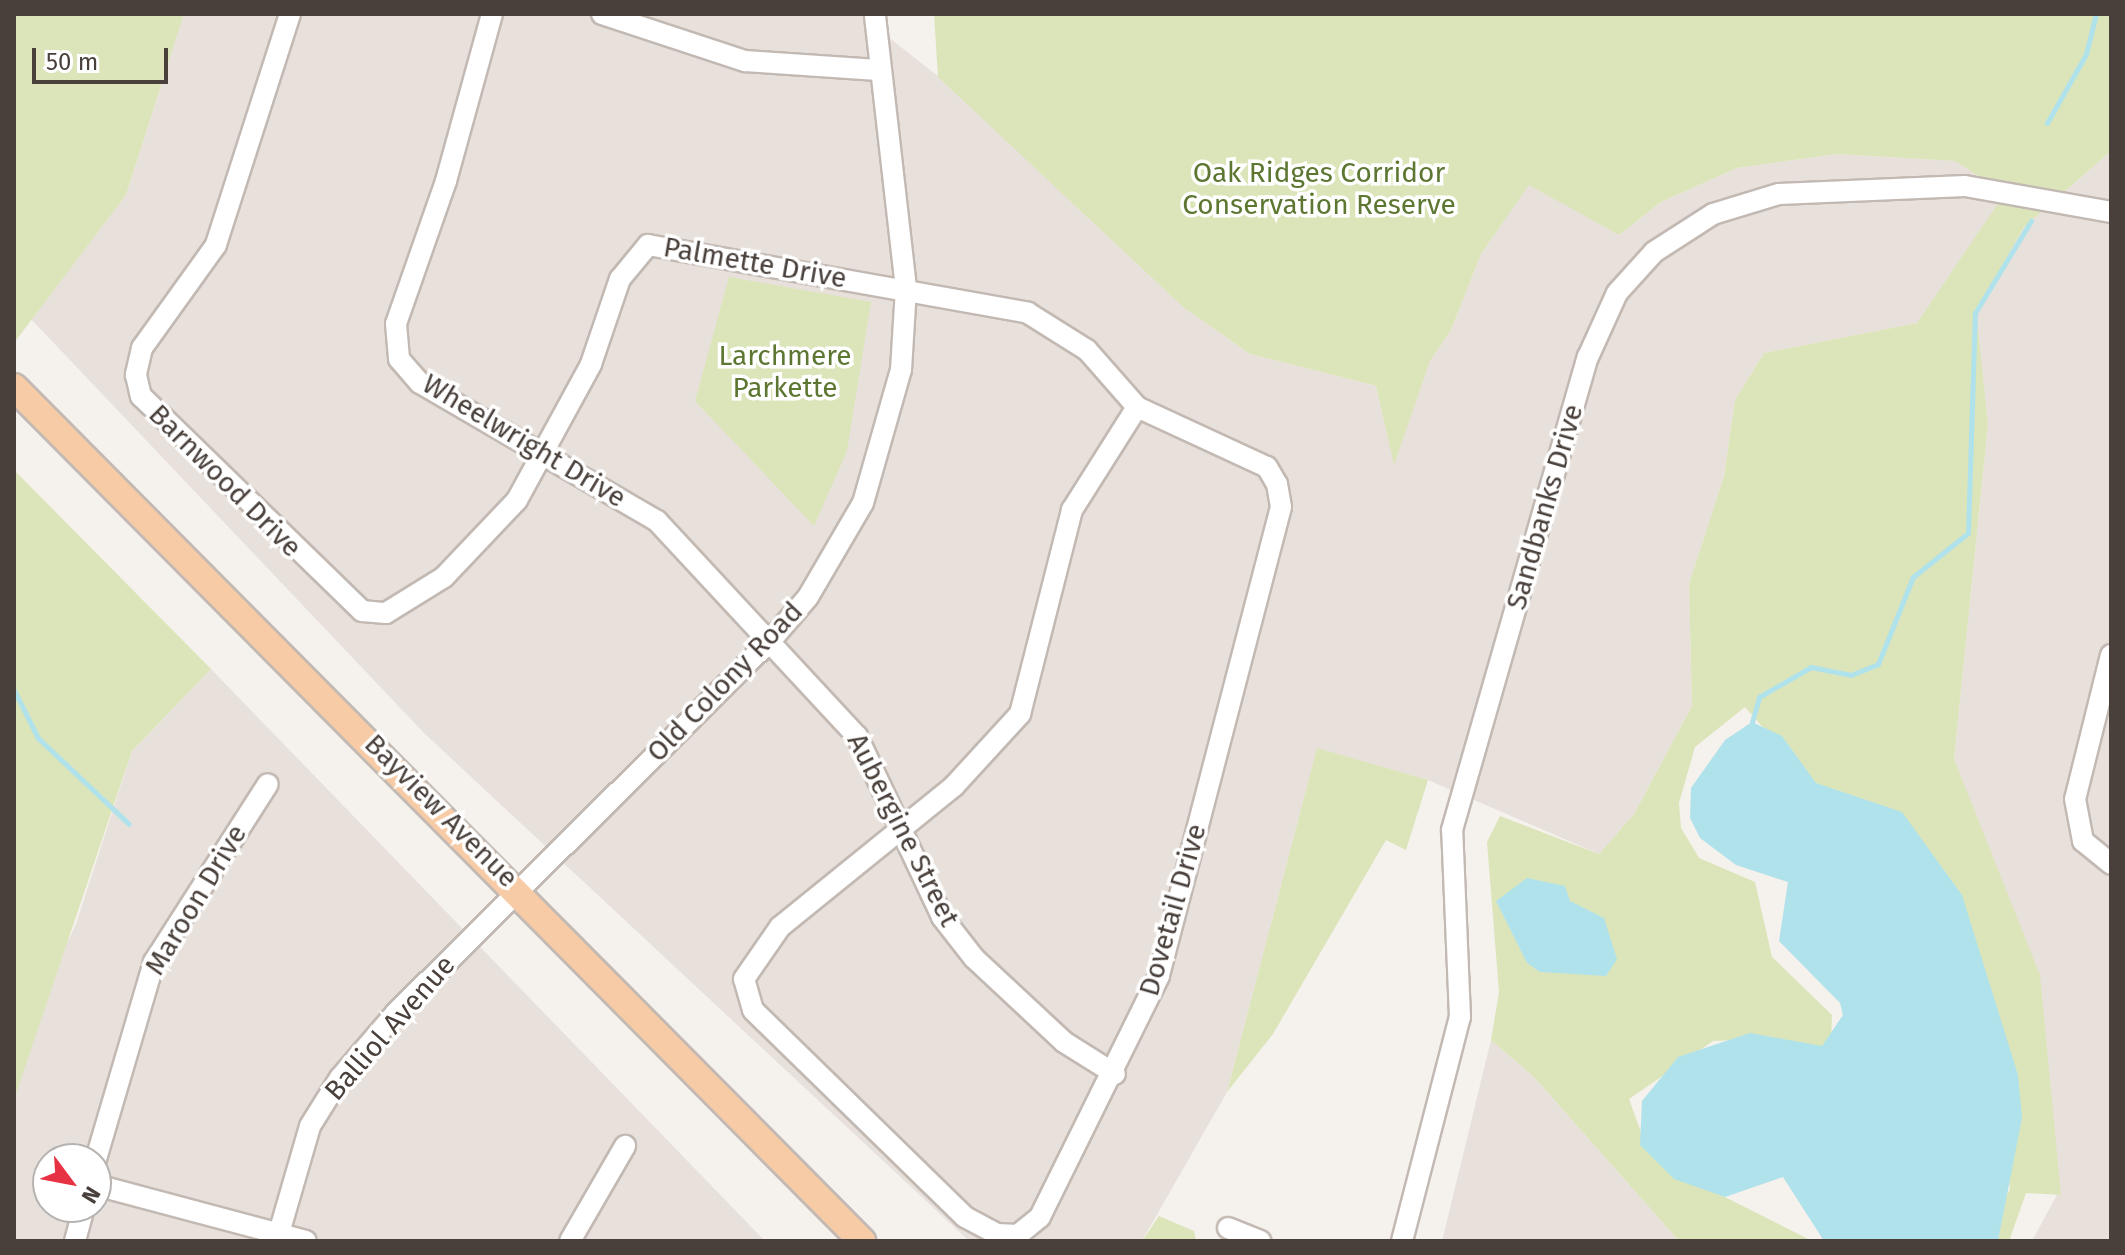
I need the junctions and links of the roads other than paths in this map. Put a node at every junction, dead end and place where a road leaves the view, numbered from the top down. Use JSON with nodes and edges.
{"nodes":[{"id":1,"x":290,"y":14,"type":"edge"},
{"id":2,"x":492,"y":14,"type":"edge"},
{"id":3,"x":602,"y":14,"type":"edge"},
{"id":4,"x":875,"y":14,"type":"edge"},
{"id":5,"x":878,"y":70,"type":"junction"},
{"id":6,"x":2111,"y":212,"type":"edge"},
{"id":7,"x":906,"y":288,"type":"junction"},
{"id":8,"x":14,"y":387,"type":"edge"},
{"id":9,"x":1137,"y":407,"type":"junction"},
{"id":10,"x":543,"y":452,"type":"junction"},
{"id":11,"x":772,"y":639,"type":"junction"},
{"id":12,"x":2111,"y":655,"type":"edge"},
{"id":13,"x":268,"y":784,"type":"dead end"},
{"id":14,"x":900,"y":827,"type":"junction"},
{"id":15,"x":2111,"y":864,"type":"edge"},
{"id":16,"x":518,"y":888,"type":"junction"},
{"id":17,"x":1115,"y":1074,"type":"junction"},
{"id":18,"x":101,"y":1143,"type":"edge"},
{"id":19,"x":625,"y":1146,"type":"dead end"},
{"id":20,"x":112,"y":1189,"type":"edge"},
{"id":21,"x":1228,"y":1228,"type":"dead end"},
{"id":22,"x":279,"y":1233,"type":"junction"},
{"id":23,"x":306,"y":1241,"type":"edge"},
{"id":24,"x":570,"y":1241,"type":"edge"},
{"id":25,"x":862,"y":1241,"type":"edge"},
{"id":26,"x":1260,"y":1241,"type":"edge"},
{"id":27,"x":1402,"y":1241,"type":"edge"}],
"edges":[{"from":1,"to":10,"type":"street","name":"Barnwood Drive"},
{"from":2,"to":10,"type":"street","name":"Wheelwright Drive"},
{"from":3,"to":5,"type":"street"},
{"from":4,"to":5,"type":"street","name":"Old Colony Road"},
{"from":5,"to":7,"type":"street","name":"Old Colony Road"},
{"from":6,"to":27,"type":"street","name":"Sandbanks Drive"},
{"from":7,"to":9,"type":"street","name":"Dovetail Drive"},
{"from":7,"to":10,"type":"street","name":"Palmette Drive"},
{"from":7,"to":11,"type":"street","name":"Old Colony Road"},
{"from":8,"to":16,"type":"main road","name":"Bayview Avenue"},
{"from":9,"to":14,"type":"street"},
{"from":9,"to":17,"type":"street","name":"Dovetail Drive"},
{"from":10,"to":11,"type":"street","name":"Wheelwright Drive"},
{"from":11,"to":14,"type":"street","name":"Aubergine Street"},
{"from":11,"to":16,"type":"street","name":"Old Colony Road"},
{"from":12,"to":15,"type":"street"},
{"from":13,"to":18,"type":"street","name":"Maroon Drive"},
{"from":14,"to":17,"type":"street","name":"Aubergine Street"},
{"from":14,"to":17,"type":"street","name":"Dovetail Drive"},
{"from":16,"to":22,"type":"street","name":"Balliol Avenue"},
{"from":16,"to":25,"type":"main road","name":"Bayview Avenue"},
{"from":19,"to":24,"type":"street"},
{"from":20,"to":22,"type":"street"},
{"from":21,"to":26,"type":"street"},
{"from":22,"to":23,"type":"street"}]}
